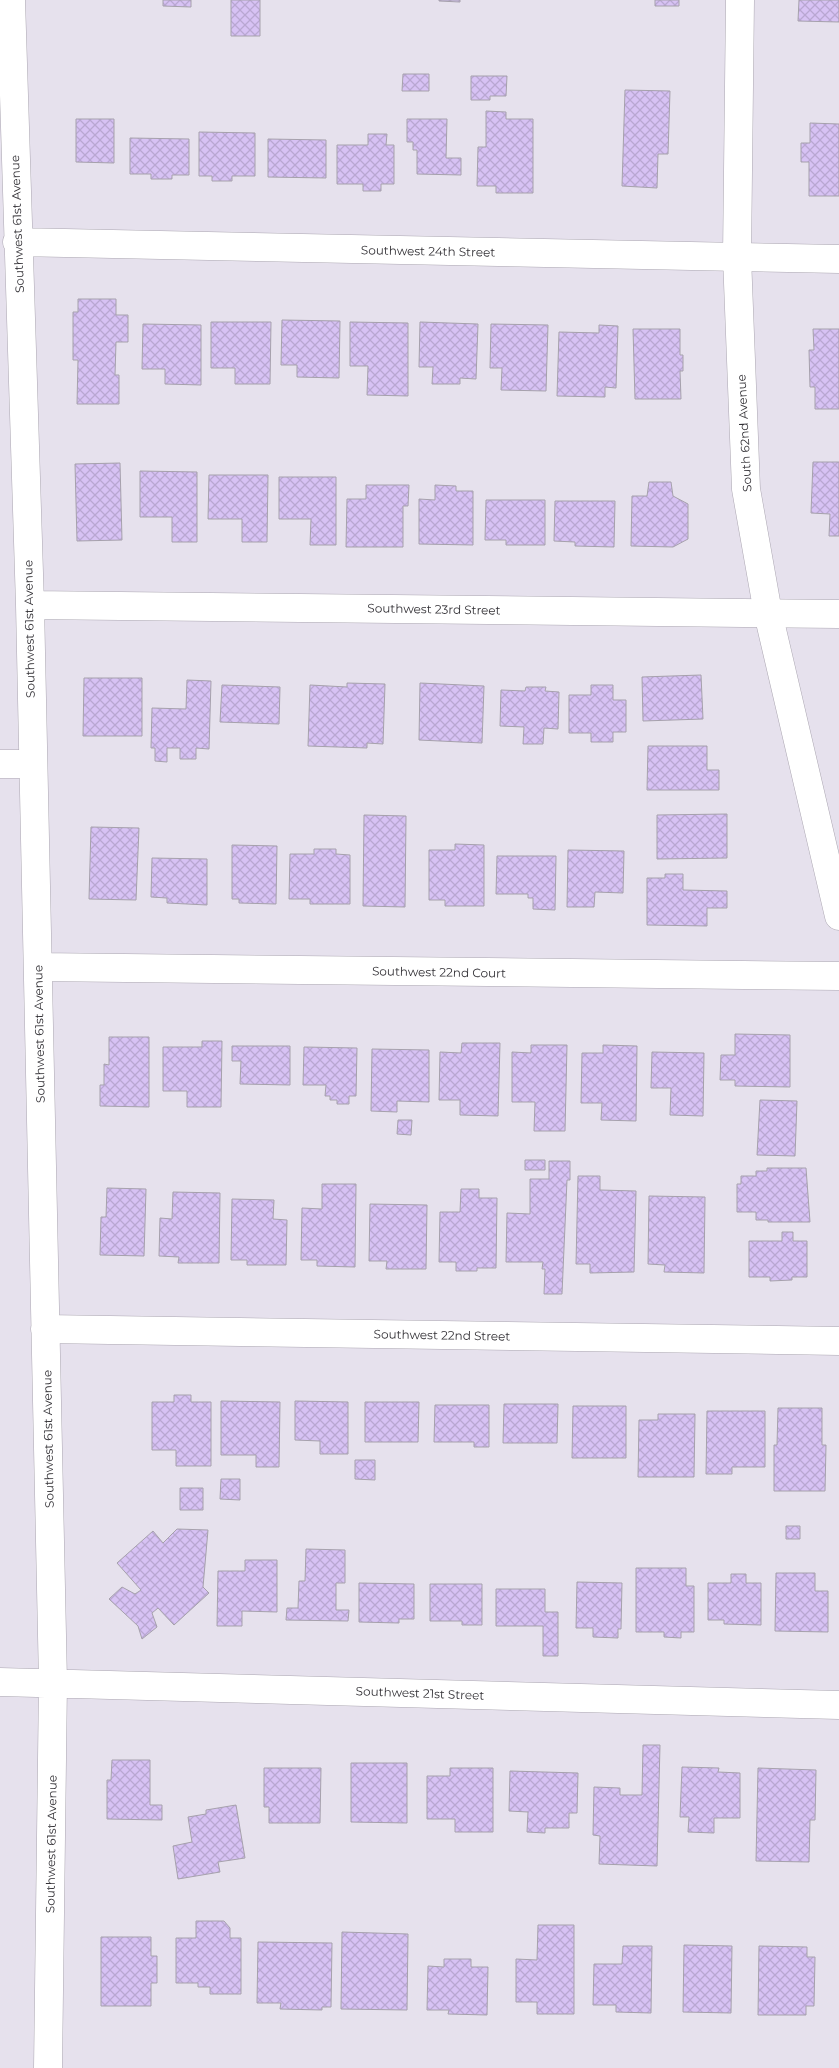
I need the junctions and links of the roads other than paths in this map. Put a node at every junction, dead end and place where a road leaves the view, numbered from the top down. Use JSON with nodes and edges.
{"nodes":[{"id":1,"x":11,"y":0,"type":"edge"},
{"id":2,"x":740,"y":0,"type":"edge"},
{"id":3,"x":17,"y":242,"type":"junction"},
{"id":4,"x":737,"y":257,"type":"junction"},
{"id":5,"x":839,"y":259,"type":"edge"},
{"id":6,"x":30,"y":605,"type":"junction"},
{"id":7,"x":768,"y":613,"type":"junction"},
{"id":8,"x":839,"y":614,"type":"edge"},
{"id":9,"x":0,"y":764,"type":"edge"},
{"id":10,"x":31,"y":764,"type":"junction"},
{"id":11,"x":839,"y":916,"type":"edge"},
{"id":12,"x":38,"y":967,"type":"junction"},
{"id":13,"x":839,"y":976,"type":"edge"},
{"id":14,"x":46,"y":1329,"type":"junction"},
{"id":15,"x":839,"y":1341,"type":"edge"},
{"id":16,"x":0,"y":1682,"type":"edge"},
{"id":17,"x":53,"y":1682,"type":"junction"},
{"id":18,"x":839,"y":1705,"type":"edge"},
{"id":19,"x":48,"y":2068,"type":"edge"}],
"edges":[{"from":1,"to":3,"type":"street","name":"Southwest 61st Avenue"},
{"from":2,"to":4,"type":"street","name":"South 62nd Avenue"},
{"from":3,"to":4,"type":"street","name":"Southwest 24th Street"},
{"from":3,"to":6,"type":"street","name":"Southwest 61st Avenue"},
{"from":4,"to":5,"type":"street","name":"Southwest 24th Street"},
{"from":4,"to":7,"type":"street","name":"South 62nd Avenue"},
{"from":6,"to":7,"type":"street","name":"Southwest 23rd Street"},
{"from":6,"to":10,"type":"street","name":"Southwest 61st Avenue"},
{"from":7,"to":8,"type":"street","name":"Southwest 23rd Street"},
{"from":7,"to":11,"type":"street","name":"South 62nd Avenue"},
{"from":9,"to":10,"type":"street"},
{"from":10,"to":12,"type":"street","name":"Southwest 61st Avenue"},
{"from":12,"to":13,"type":"street","name":"Southwest 22nd Court"},
{"from":12,"to":14,"type":"street","name":"Southwest 61st Avenue"},
{"from":14,"to":15,"type":"street","name":"Southwest 22nd Street"},
{"from":14,"to":17,"type":"street","name":"Southwest 61st Avenue"},
{"from":16,"to":17,"type":"street","name":"Southwest 21st Street"},
{"from":17,"to":18,"type":"street","name":"Southwest 21st Street"},
{"from":17,"to":19,"type":"street","name":"Southwest 61st Avenue"}]}
